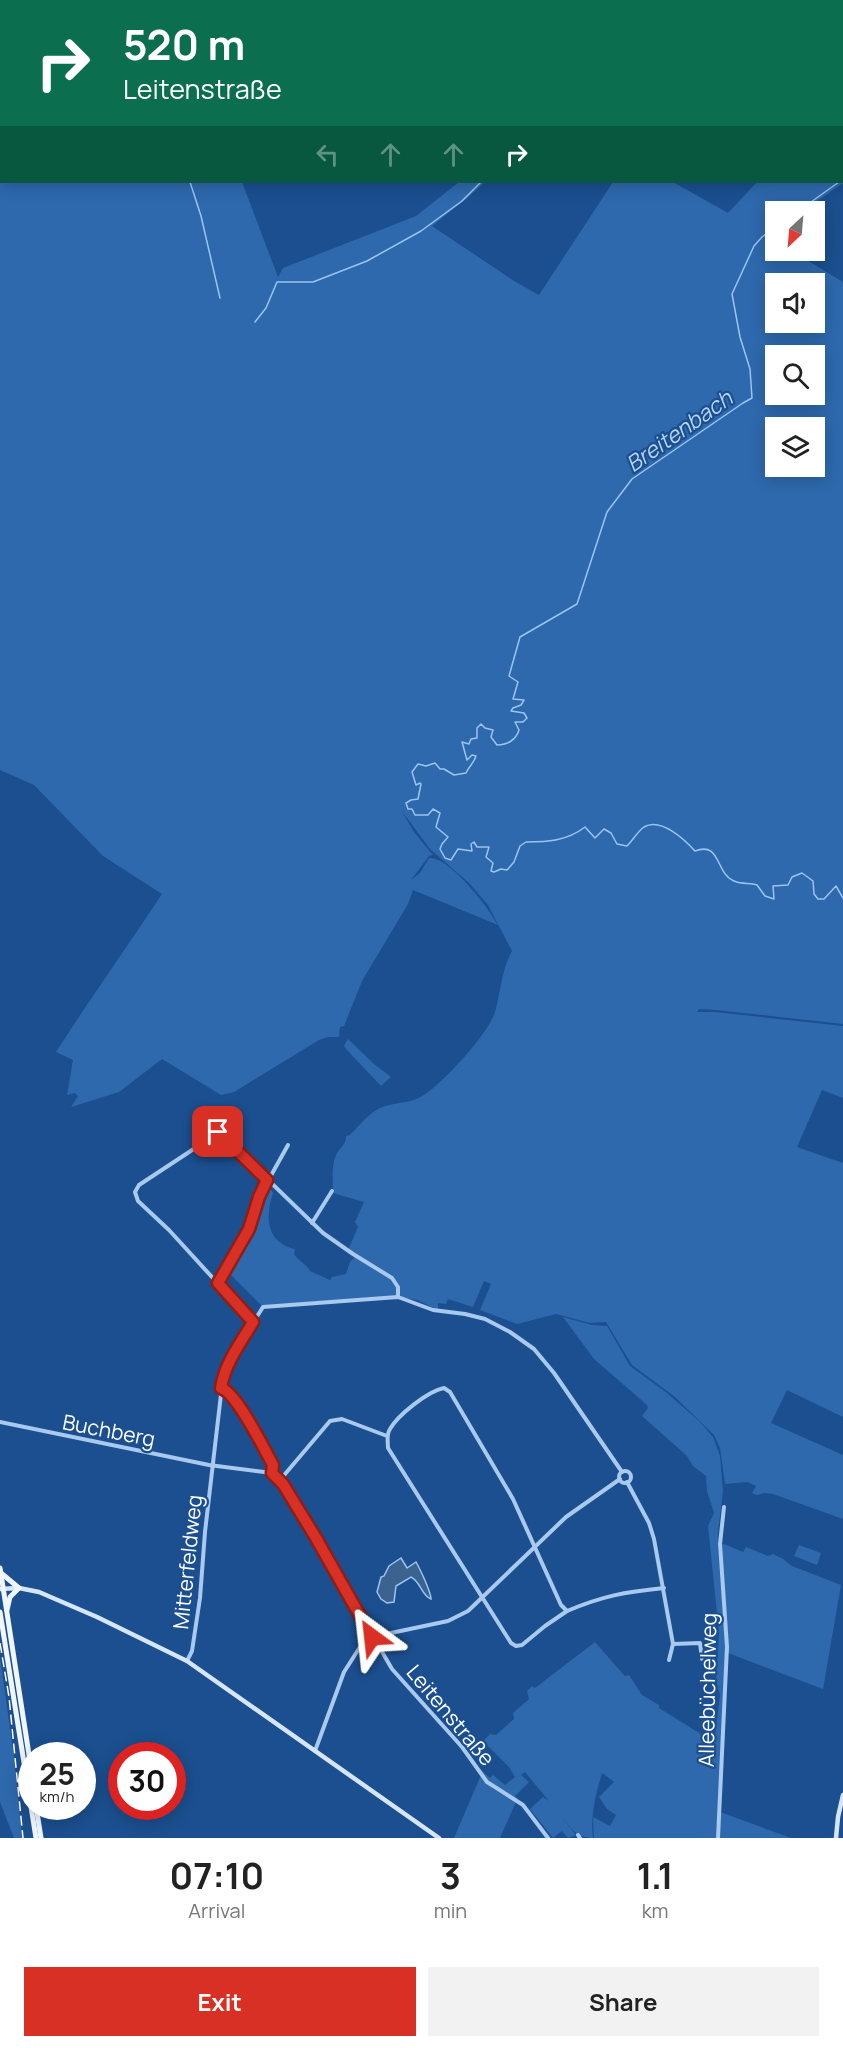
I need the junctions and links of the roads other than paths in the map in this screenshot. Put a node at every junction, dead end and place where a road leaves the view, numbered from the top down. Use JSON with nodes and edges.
{"nodes":[{"id":1,"x":202,"y":1116,"type":"dead end"},
{"id":2,"x":218,"y":1132,"type":"junction"},
{"id":3,"x":288,"y":1145,"type":"dead end"},
{"id":4,"x":267,"y":1180,"type":"junction"},
{"id":5,"x":332,"y":1191,"type":"dead end"},
{"id":6,"x":312,"y":1223,"type":"junction"},
{"id":7,"x":218,"y":1283,"type":"junction"},
{"id":8,"x":399,"y":1297,"type":"junction"},
{"id":9,"x":253,"y":1322,"type":"junction"},
{"id":10,"x":221,"y":1388,"type":"junction"},
{"id":11,"x":0,"y":1422,"type":"edge"},
{"id":12,"x":387,"y":1436,"type":"junction"},
{"id":13,"x":213,"y":1465,"type":"junction"},
{"id":14,"x":622,"y":1472,"type":"junction"},
{"id":15,"x":272,"y":1473,"type":"junction"},
{"id":16,"x":620,"y":1479,"type":"junction"},
{"id":17,"x":280,"y":1480,"type":"junction"},
{"id":18,"x":627,"y":1482,"type":"junction"},
{"id":19,"x":724,"y":1507,"type":"dead end"},
{"id":20,"x":535,"y":1545,"type":"junction"},
{"id":21,"x":0,"y":1571,"type":"edge"},
{"id":22,"x":2,"y":1588,"type":"edge"},
{"id":23,"x":19,"y":1588,"type":"junction"},
{"id":24,"x":664,"y":1588,"type":"junction"},
{"id":25,"x":482,"y":1599,"type":"junction"},
{"id":26,"x":567,"y":1611,"type":"junction"},
{"id":27,"x":3,"y":1612,"type":"edge"},
{"id":28,"x":372,"y":1637,"type":"junction"},
{"id":29,"x":673,"y":1644,"type":"junction"},
{"id":30,"x":702,"y":1659,"type":"dead end"},
{"id":31,"x":669,"y":1660,"type":"dead end"},
{"id":32,"x":187,"y":1661,"type":"junction"},
{"id":33,"x":26,"y":1742,"type":"edge"},
{"id":34,"x":315,"y":1750,"type":"junction"},
{"id":35,"x":843,"y":1795,"type":"edge"},
{"id":36,"x":38,"y":1820,"type":"edge"},
{"id":37,"x":36,"y":1838,"type":"edge"},
{"id":38,"x":41,"y":1838,"type":"edge"},
{"id":39,"x":439,"y":1838,"type":"edge"},
{"id":40,"x":548,"y":1838,"type":"edge"},
{"id":41,"x":718,"y":1838,"type":"edge"},
{"id":42,"x":836,"y":1838,"type":"edge"}],
"edges":[{"from":1,"to":2,"type":"street"},
{"from":2,"to":4,"type":"street"},
{"from":2,"to":7,"type":"street"},
{"from":3,"to":4,"type":"street"},
{"from":4,"to":6,"type":"street"},
{"from":4,"to":7,"type":"street"},
{"from":5,"to":6,"type":"street"},
{"from":6,"to":8,"type":"street"},
{"from":7,"to":9,"type":"street"},
{"from":8,"to":9,"type":"street"},
{"from":8,"to":14,"type":"street"},
{"from":9,"to":10,"type":"street"},
{"from":10,"to":13,"type":"street"},
{"from":10,"to":15,"type":"street","name":"Leitenstraße"},
{"from":11,"to":13,"type":"street","name":"Buchberg"},
{"from":12,"to":17,"type":"street"},
{"from":12,"to":20,"type":"street"},
{"from":12,"to":25,"type":"street"},
{"from":13,"to":15,"type":"street"},
{"from":13,"to":32,"type":"street","name":"Mitterfeldweg"},
{"from":14,"to":16,"type":"street"},
{"from":14,"to":18,"type":"street"},
{"from":15,"to":17,"type":"street","name":"Leitenstraße"},
{"from":16,"to":18,"type":"street"},
{"from":16,"to":20,"type":"street"},
{"from":17,"to":28,"type":"street","name":"Leitenstraße"},
{"from":18,"to":24,"type":"street"},
{"from":19,"to":41,"type":"street","name":"Alleebüchelweg"},
{"from":20,"to":25,"type":"street"},
{"from":20,"to":26,"type":"street"},
{"from":21,"to":22,"type":"main road"},
{"from":21,"to":23,"type":"main road"},
{"from":22,"to":23,"type":"street"},
{"from":22,"to":27,"type":"main road"},
{"from":23,"to":27,"type":"main road"},
{"from":23,"to":32,"type":"street"},
{"from":24,"to":26,"type":"street"},
{"from":24,"to":29,"type":"street"},
{"from":25,"to":26,"type":"street"},
{"from":25,"to":28,"type":"street"},
{"from":27,"to":33,"type":"main road"},
{"from":27,"to":37,"type":"main road"},
{"from":28,"to":34,"type":"street"},
{"from":28,"to":40,"type":"street","name":"Leitenstraße"},
{"from":29,"to":30,"type":"street"},
{"from":29,"to":31,"type":"street"},
{"from":32,"to":34,"type":"street"},
{"from":34,"to":39,"type":"street"},
{"from":35,"to":42,"type":"street"},
{"from":36,"to":38,"type":"main road"}]}
